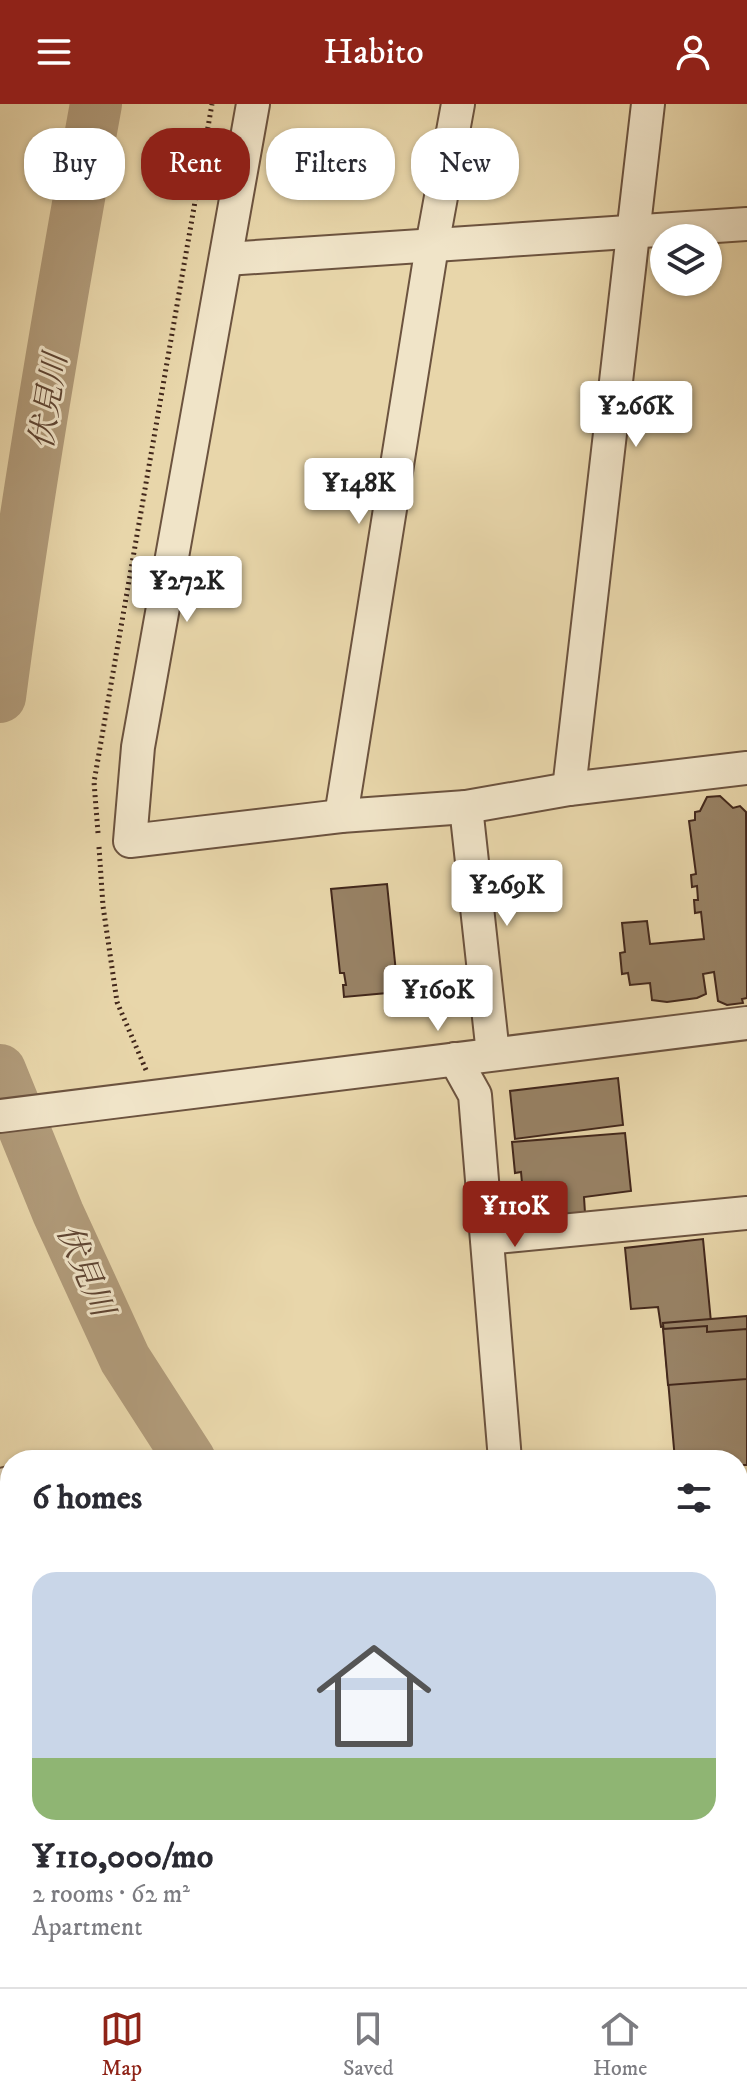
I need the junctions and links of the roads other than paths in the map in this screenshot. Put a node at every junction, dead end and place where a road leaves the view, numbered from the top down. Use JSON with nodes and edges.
{"nodes":[{"id":1,"x":253,"y":104,"type":"edge"},
{"id":2,"x":458,"y":104,"type":"edge"},
{"id":3,"x":648,"y":104,"type":"edge"},
{"id":4,"x":747,"y":224,"type":"edge"},
{"id":5,"x":633,"y":232,"type":"junction"},
{"id":6,"x":432,"y":246,"type":"junction"},
{"id":7,"x":226,"y":259,"type":"junction"},
{"id":8,"x":747,"y":768,"type":"edge"},
{"id":9,"x":569,"y":789,"type":"junction"},
{"id":10,"x":466,"y":807,"type":"junction"},
{"id":11,"x":341,"y":816,"type":"junction"},
{"id":12,"x":747,"y":1023,"type":"edge"},
{"id":13,"x":493,"y":1054,"type":"junction"},
{"id":14,"x":455,"y":1059,"type":"junction"},
{"id":15,"x":0,"y":1116,"type":"edge"},
{"id":16,"x":747,"y":1213,"type":"edge"},
{"id":17,"x":487,"y":1238,"type":"junction"},
{"id":18,"x":504,"y":1450,"type":"edge"}],
"edges":[{"from":1,"to":7,"type":"street"},
{"from":2,"to":6,"type":"street"},
{"from":3,"to":5,"type":"street"},
{"from":4,"to":5,"type":"street"},
{"from":5,"to":6,"type":"street"},
{"from":5,"to":9,"type":"street"},
{"from":6,"to":7,"type":"street"},
{"from":6,"to":11,"type":"street"},
{"from":7,"to":11,"type":"street"},
{"from":8,"to":9,"type":"street"},
{"from":9,"to":10,"type":"street"},
{"from":10,"to":11,"type":"street"},
{"from":10,"to":13,"type":"street"},
{"from":12,"to":13,"type":"street"},
{"from":13,"to":14,"type":"street"},
{"from":14,"to":15,"type":"street"},
{"from":14,"to":17,"type":"street"},
{"from":16,"to":17,"type":"street"},
{"from":17,"to":18,"type":"street"}]}
